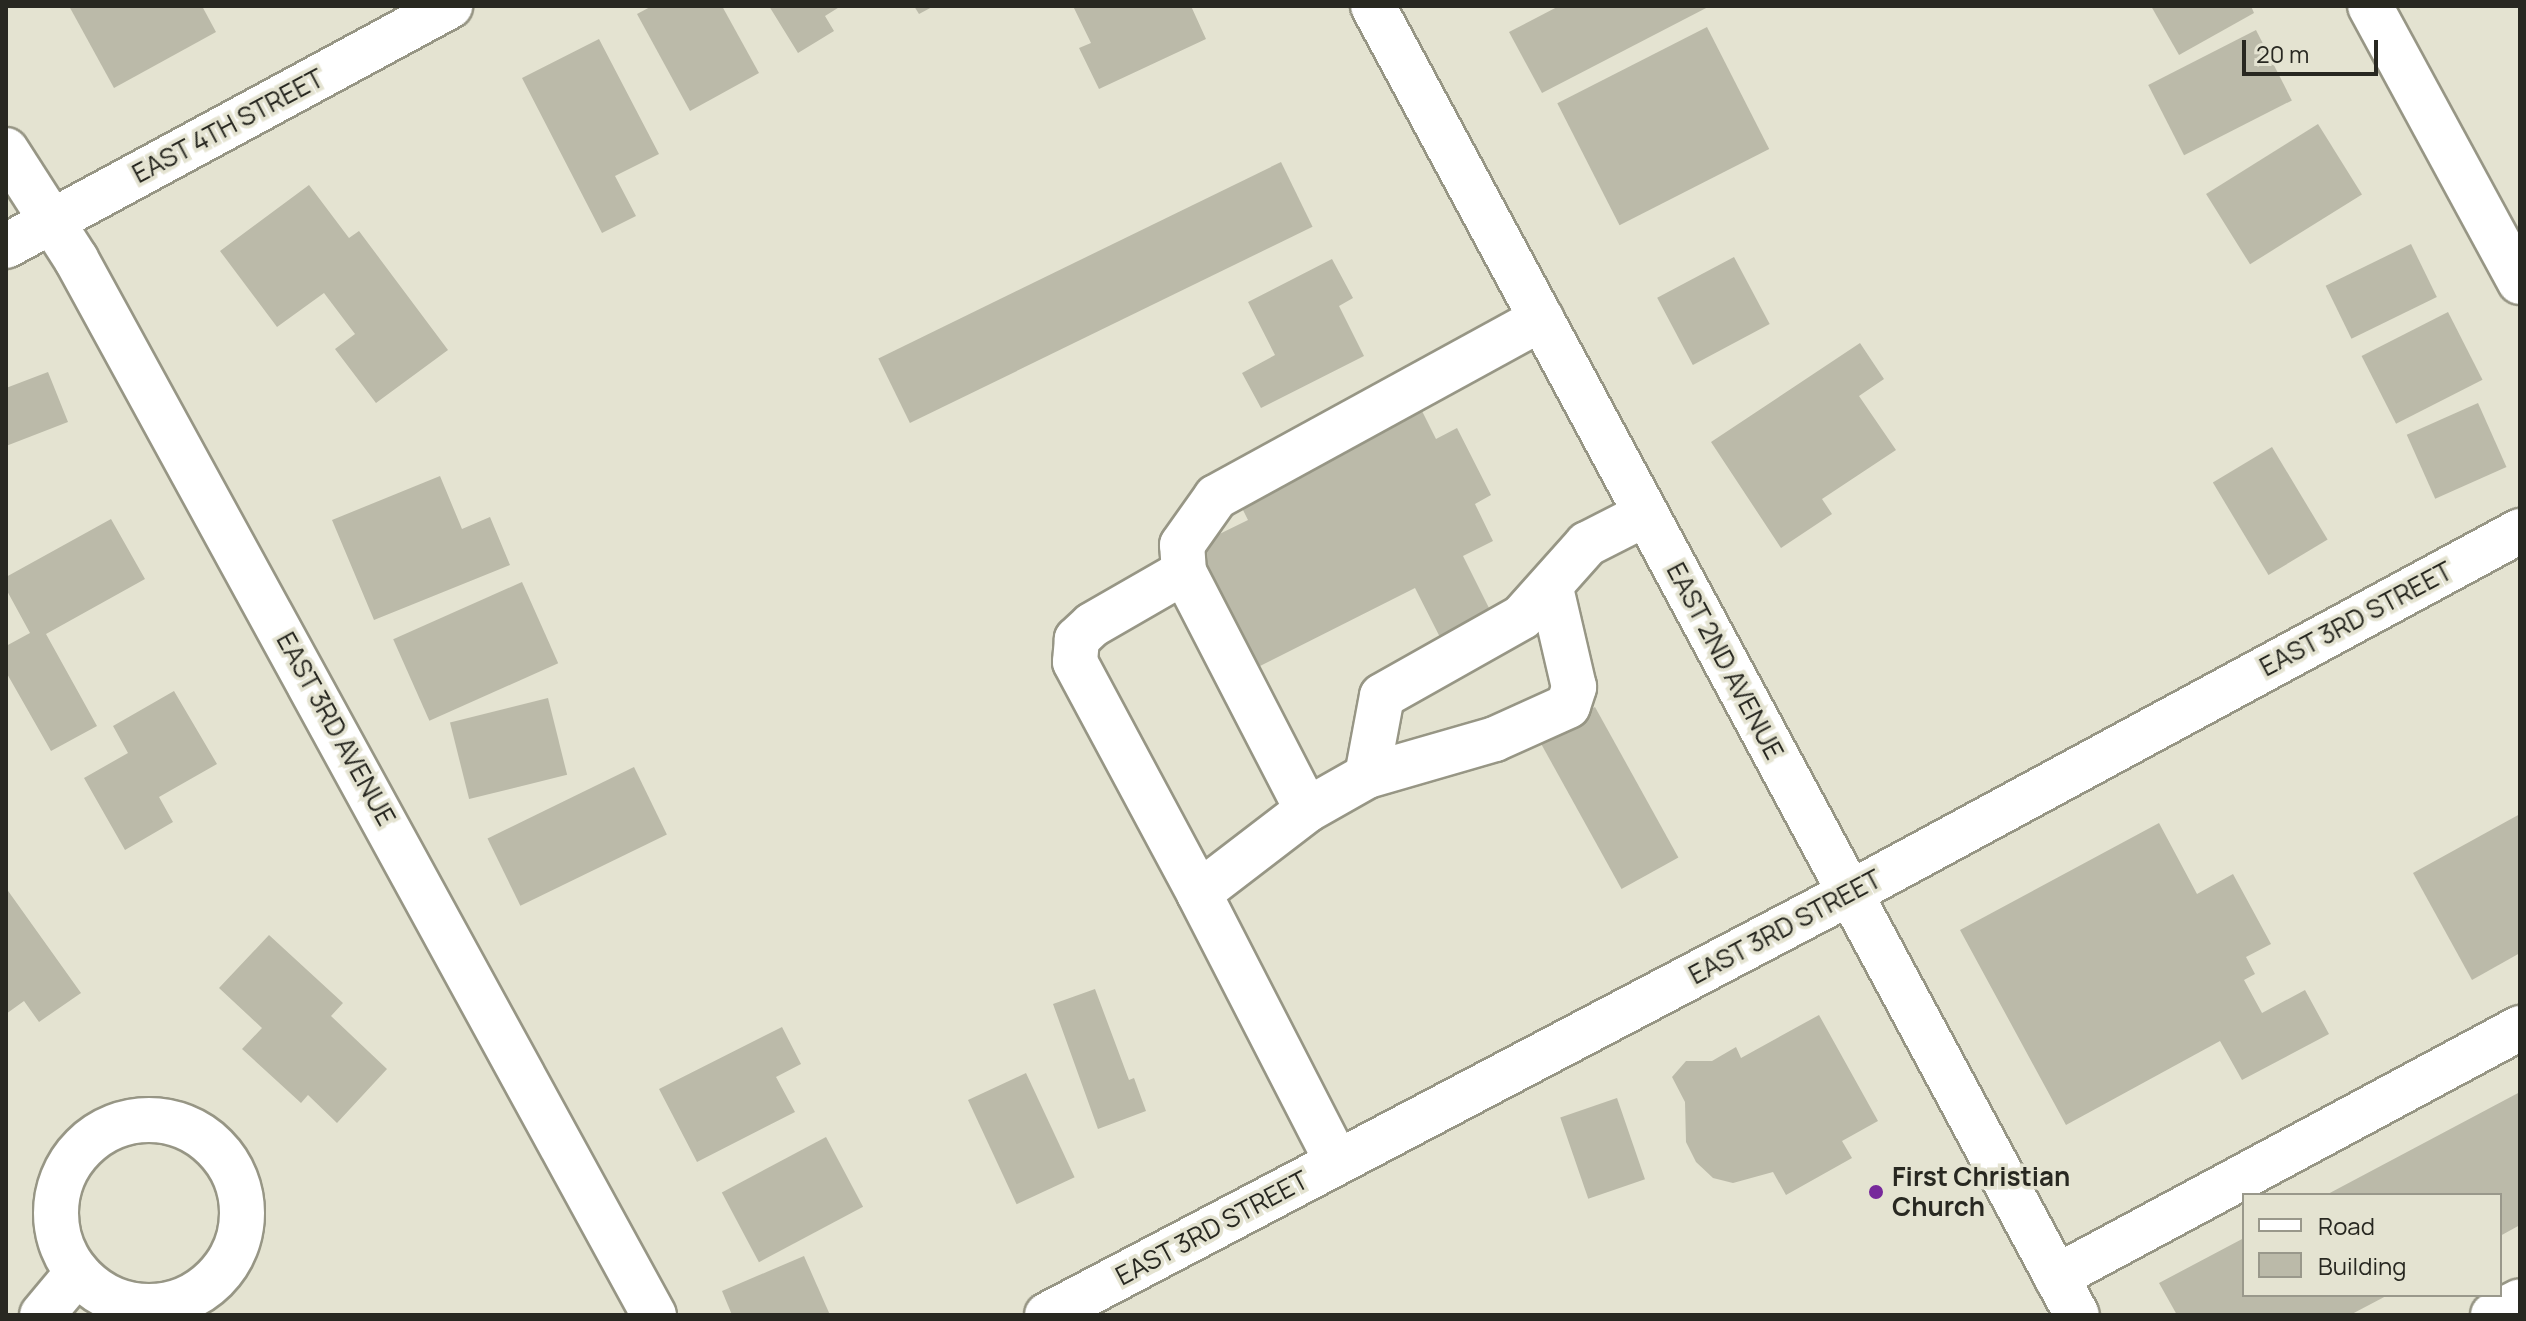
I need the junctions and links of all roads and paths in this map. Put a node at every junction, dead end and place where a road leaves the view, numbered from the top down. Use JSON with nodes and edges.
{"nodes":[{"id":1,"x":450,"y":6,"type":"edge"},
{"id":2,"x":1373,"y":6,"type":"edge"},
{"id":3,"x":2370,"y":6,"type":"edge"},
{"id":4,"x":6,"y":150,"type":"edge"},
{"id":5,"x":51,"y":221,"type":"junction"},
{"id":6,"x":6,"y":246,"type":"edge"},
{"id":7,"x":2520,"y":282,"type":"edge"},
{"id":8,"x":1541,"y":319,"type":"junction"},
{"id":9,"x":1646,"y":514,"type":"junction"},
{"id":10,"x":2520,"y":531,"type":"edge"},
{"id":11,"x":1184,"y":572,"type":"junction"},
{"id":12,"x":1551,"y":588,"type":"junction"},
{"id":13,"x":1367,"y":776,"type":"junction"},
{"id":14,"x":1307,"y":810,"type":"junction"},
{"id":15,"x":1199,"y":893,"type":"junction"},
{"id":16,"x":1850,"y":893,"type":"junction"},
{"id":17,"x":2520,"y":1028,"type":"edge"},
{"id":18,"x":1337,"y":1162,"type":"junction"},
{"id":19,"x":77,"y":1273,"type":"junction"},
{"id":20,"x":2056,"y":1277,"type":"junction"},
{"id":21,"x":2520,"y":1301,"type":"edge"},
{"id":22,"x":42,"y":1315,"type":"edge"},
{"id":23,"x":654,"y":1315,"type":"edge"},
{"id":24,"x":1047,"y":1315,"type":"edge"},
{"id":25,"x":2077,"y":1315,"type":"edge"},
{"id":26,"x":2493,"y":1315,"type":"edge"}],
"edges":[{"from":1,"to":5,"type":"street","name":"EAST 4TH STREET"},
{"from":2,"to":8,"type":"street","name":"EAST 2ND AVENUE"},
{"from":3,"to":7,"type":"street"},
{"from":4,"to":5,"type":"street","name":"EAST 3RD AVENUE"},
{"from":5,"to":6,"type":"street","name":"EAST 4TH STREET"},
{"from":5,"to":23,"type":"street","name":"EAST 3RD AVENUE"},
{"from":8,"to":9,"type":"street","name":"EAST 2ND AVENUE"},
{"from":8,"to":11,"type":"street"},
{"from":9,"to":12,"type":"street"},
{"from":9,"to":16,"type":"street","name":"EAST 2ND AVENUE"},
{"from":10,"to":16,"type":"street","name":"EAST 3RD STREET"},
{"from":11,"to":14,"type":"street"},
{"from":11,"to":15,"type":"street"},
{"from":12,"to":13,"type":"street"},
{"from":12,"to":13,"type":"street"},
{"from":13,"to":14,"type":"street"},
{"from":14,"to":15,"type":"street"},
{"from":15,"to":18,"type":"street"},
{"from":16,"to":18,"type":"street","name":"EAST 3RD STREET"},
{"from":16,"to":20,"type":"street","name":"EAST 2ND AVENUE"},
{"from":17,"to":20,"type":"street"},
{"from":18,"to":24,"type":"street","name":"EAST 3RD STREET"},
{"from":19,"to":19,"type":"street"},
{"from":19,"to":22,"type":"street"},
{"from":20,"to":25,"type":"street","name":"EAST 2ND AVENUE"},
{"from":21,"to":26,"type":"street"}]}
